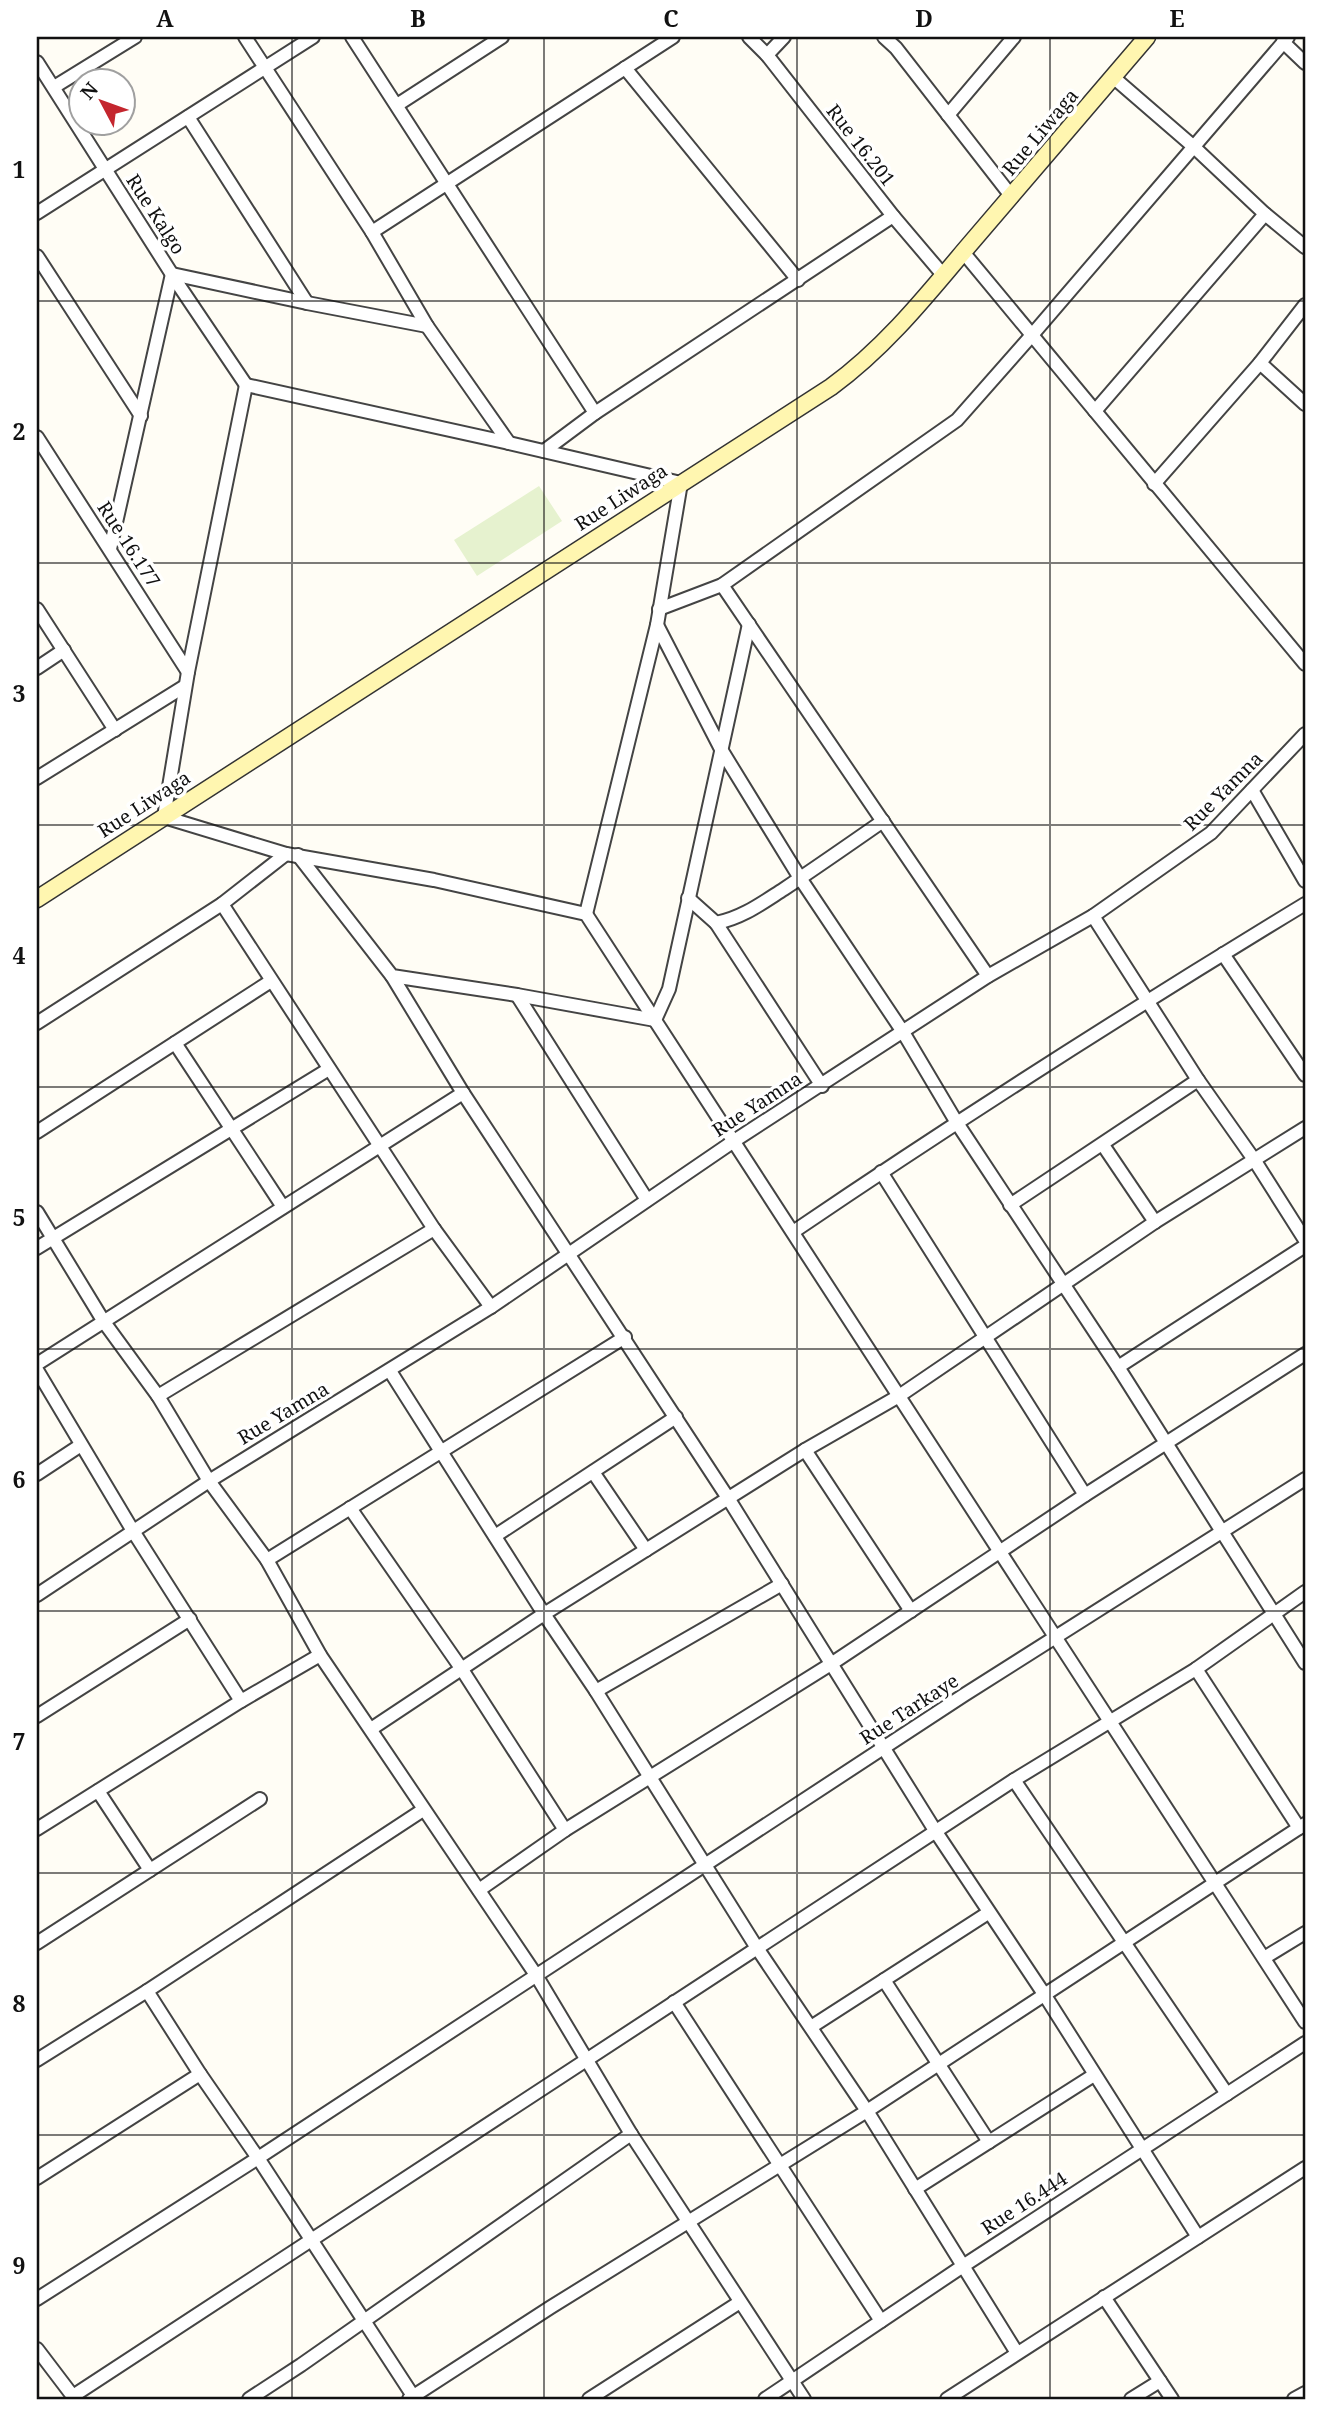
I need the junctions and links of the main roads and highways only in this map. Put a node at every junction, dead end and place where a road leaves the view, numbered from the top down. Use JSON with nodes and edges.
{"nodes":[{"id":1,"x":1147,"y":37,"type":"edge"},
{"id":2,"x":37,"y":899,"type":"edge"}],
"edges":[{"from":1,"to":2,"type":"main road","name":"Rue Liwaga"}]}
